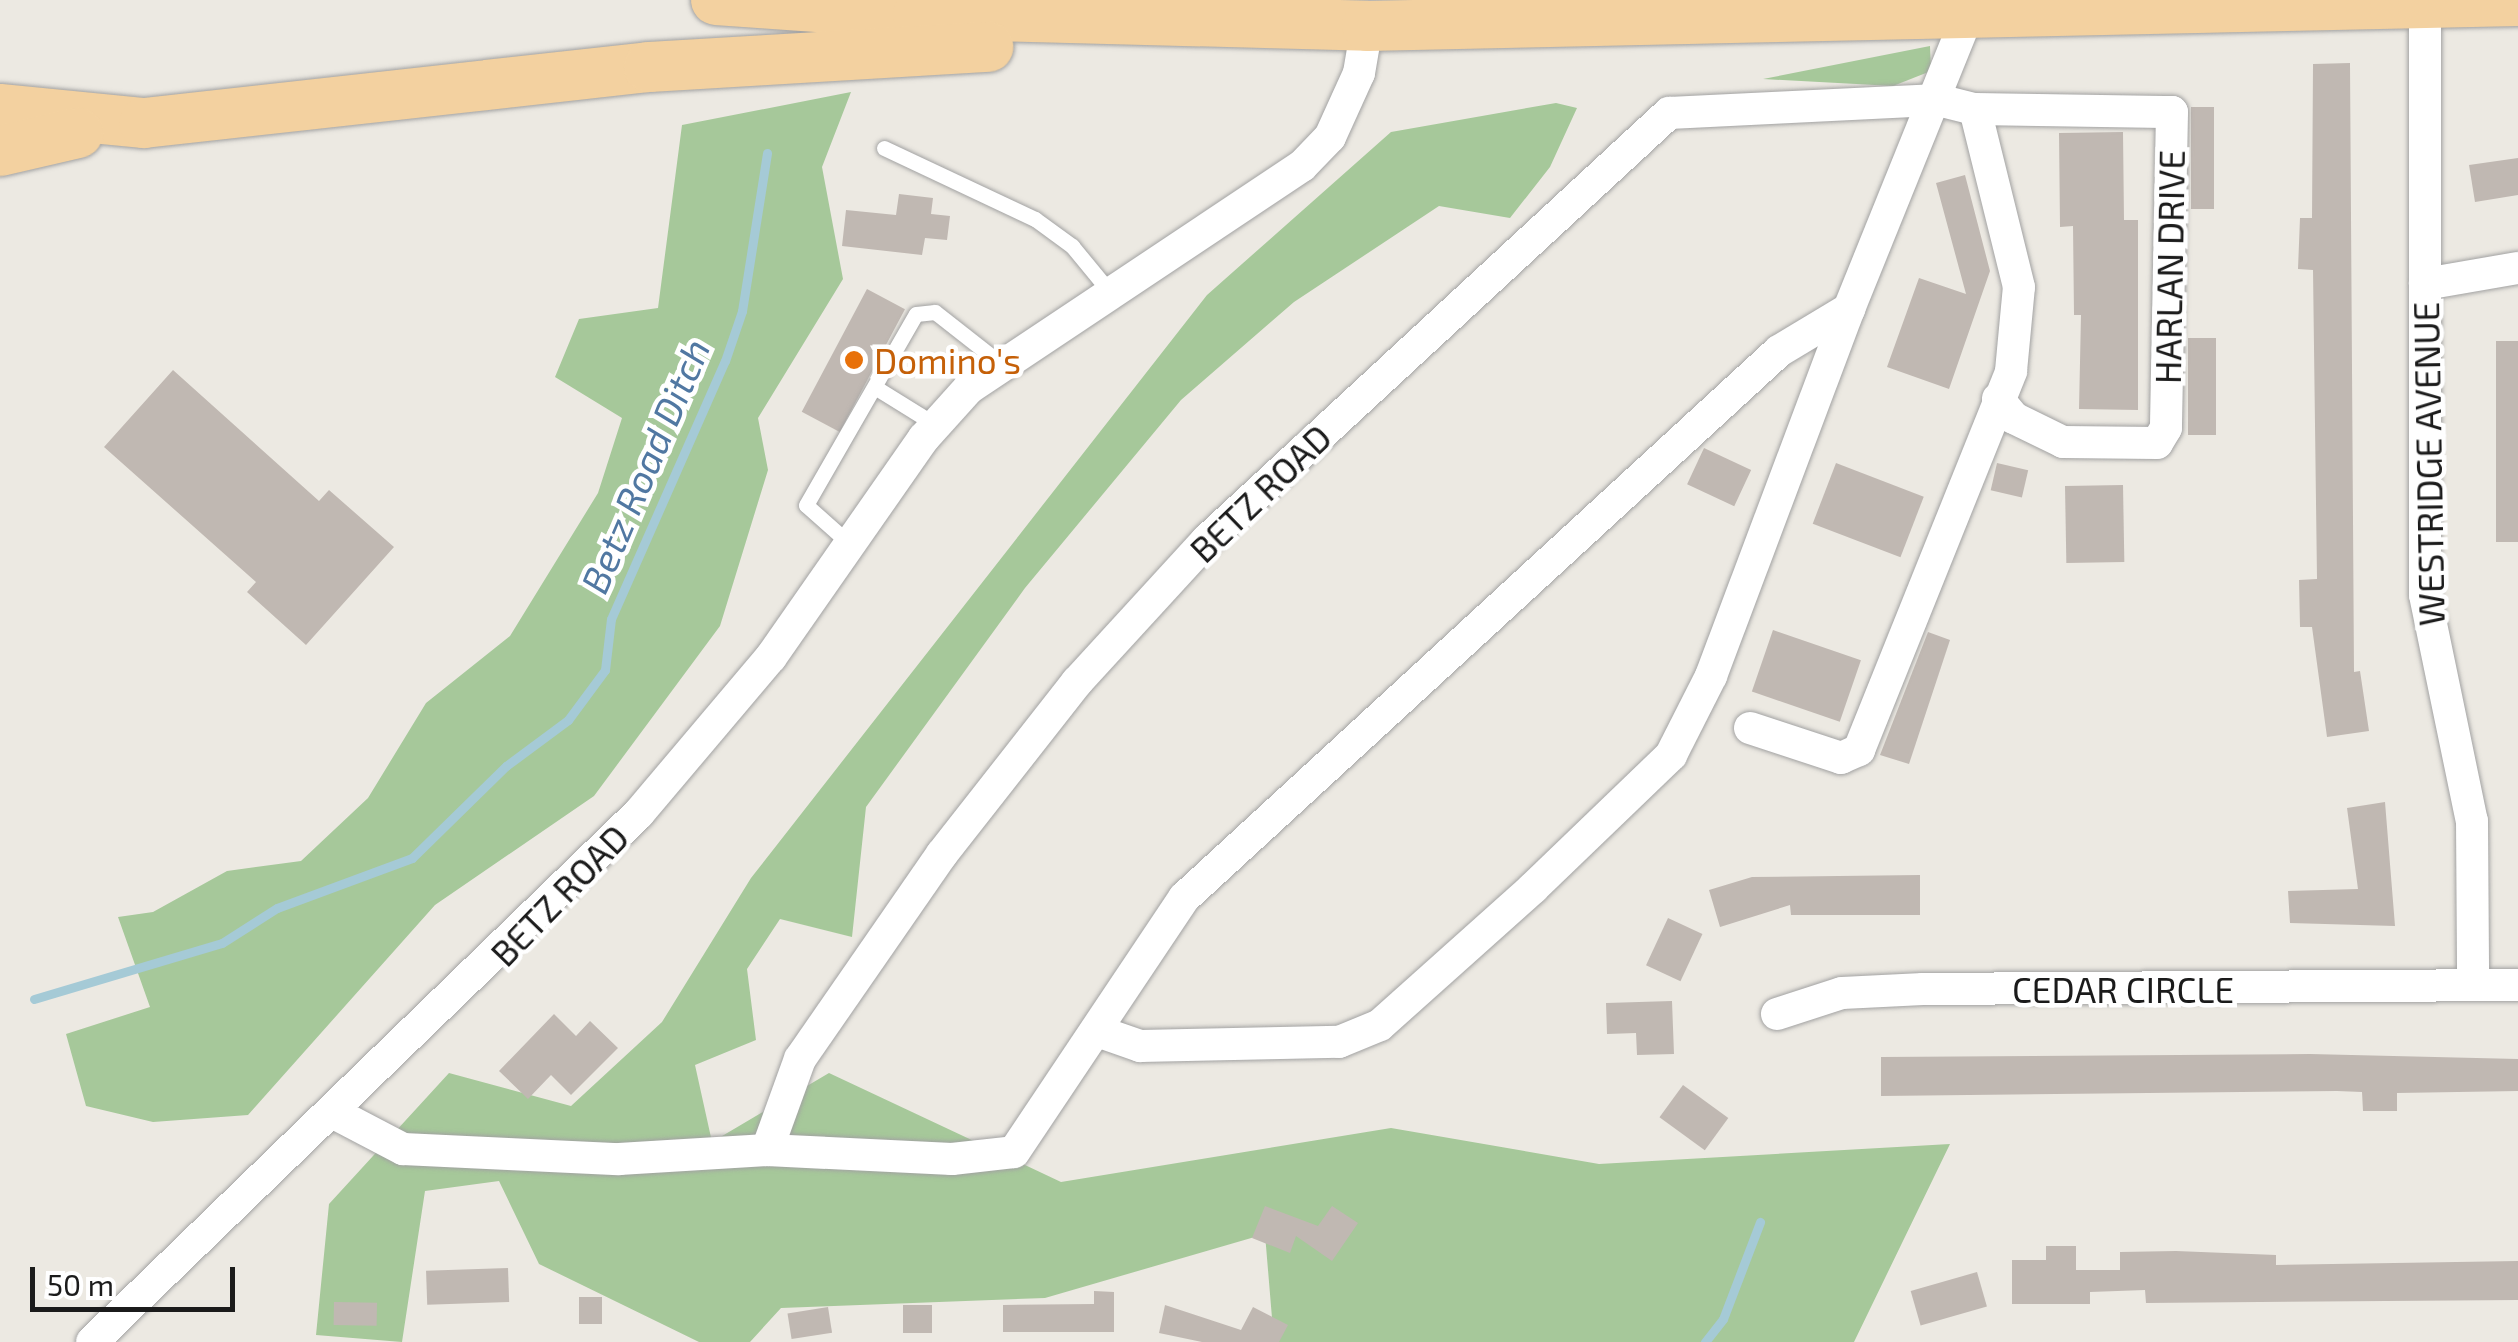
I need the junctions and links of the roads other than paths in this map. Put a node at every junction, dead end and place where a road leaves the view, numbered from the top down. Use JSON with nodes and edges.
{"nodes":[{"id":1,"x":716,"y":0,"type":"edge"},
{"id":2,"x":2518,"y":1,"type":"edge"},
{"id":3,"x":2425,"y":2,"type":"edge"},
{"id":4,"x":2308,"y":3,"type":"edge"},
{"id":5,"x":1974,"y":6,"type":"edge"},
{"id":6,"x":1368,"y":26,"type":"junction"},
{"id":7,"x":1938,"y":100,"type":"junction"},
{"id":8,"x":0,"y":109,"type":"edge"},
{"id":9,"x":1975,"y":109,"type":"junction"},
{"id":10,"x":144,"y":122,"type":"junction"},
{"id":11,"x":884,"y":148,"type":"dead end"},
{"id":12,"x":0,"y":151,"type":"edge"},
{"id":13,"x":2518,"y":268,"type":"edge"},
{"id":14,"x":2425,"y":284,"type":"junction"},
{"id":15,"x":1109,"y":291,"type":"junction"},
{"id":16,"x":1849,"y":310,"type":"junction"},
{"id":17,"x":1000,"y":363,"type":"junction"},
{"id":18,"x":878,"y":390,"type":"junction"},
{"id":19,"x":1998,"y":398,"type":"junction"},
{"id":20,"x":936,"y":424,"type":"junction"},
{"id":21,"x":850,"y":544,"type":"junction"},
{"id":22,"x":1750,"y":728,"type":"dead end"},
{"id":23,"x":2473,"y":984,"type":"junction"},
{"id":24,"x":2518,"y":985,"type":"edge"},
{"id":25,"x":1776,"y":1014,"type":"dead end"},
{"id":26,"x":1097,"y":1031,"type":"junction"},
{"id":27,"x":336,"y":1114,"type":"junction"},
{"id":28,"x":768,"y":1150,"type":"junction"},
{"id":29,"x":92,"y":1342,"type":"edge"}],
"edges":[{"from":1,"to":6,"type":"main road"},
{"from":2,"to":3,"type":"main road"},
{"from":3,"to":4,"type":"main road"},
{"from":3,"to":14,"type":"street","name":"WESTRIDGE AVENUE"},
{"from":4,"to":5,"type":"main road"},
{"from":5,"to":6,"type":"main road"},
{"from":5,"to":7,"type":"street"},
{"from":6,"to":10,"type":"main road"},
{"from":6,"to":15,"type":"street","name":"BETZ ROAD"},
{"from":7,"to":9,"type":"street","name":"HARLAN DRIVE"},
{"from":7,"to":16,"type":"street"},
{"from":7,"to":28,"type":"street","name":"BETZ ROAD"},
{"from":8,"to":10,"type":"main road"},
{"from":9,"to":19,"type":"street"},
{"from":9,"to":19,"type":"street","name":"HARLAN DRIVE"},
{"from":10,"to":12,"type":"main road"},
{"from":11,"to":15,"type":"lane"},
{"from":13,"to":14,"type":"street"},
{"from":14,"to":23,"type":"street","name":"WESTRIDGE AVENUE"},
{"from":15,"to":17,"type":"street","name":"BETZ ROAD"},
{"from":16,"to":26,"type":"street"},
{"from":16,"to":26,"type":"street"},
{"from":17,"to":18,"type":"lane"},
{"from":17,"to":20,"type":"street","name":"BETZ ROAD"},
{"from":18,"to":20,"type":"lane"},
{"from":18,"to":21,"type":"lane"},
{"from":19,"to":22,"type":"street"},
{"from":20,"to":21,"type":"street","name":"BETZ ROAD"},
{"from":21,"to":27,"type":"street","name":"BETZ ROAD"},
{"from":23,"to":24,"type":"street","name":"CEDAR CIRCLE"},
{"from":23,"to":25,"type":"street","name":"CEDAR CIRCLE"},
{"from":26,"to":28,"type":"street"},
{"from":27,"to":28,"type":"street"},
{"from":27,"to":29,"type":"street","name":"BETZ ROAD"}]}
